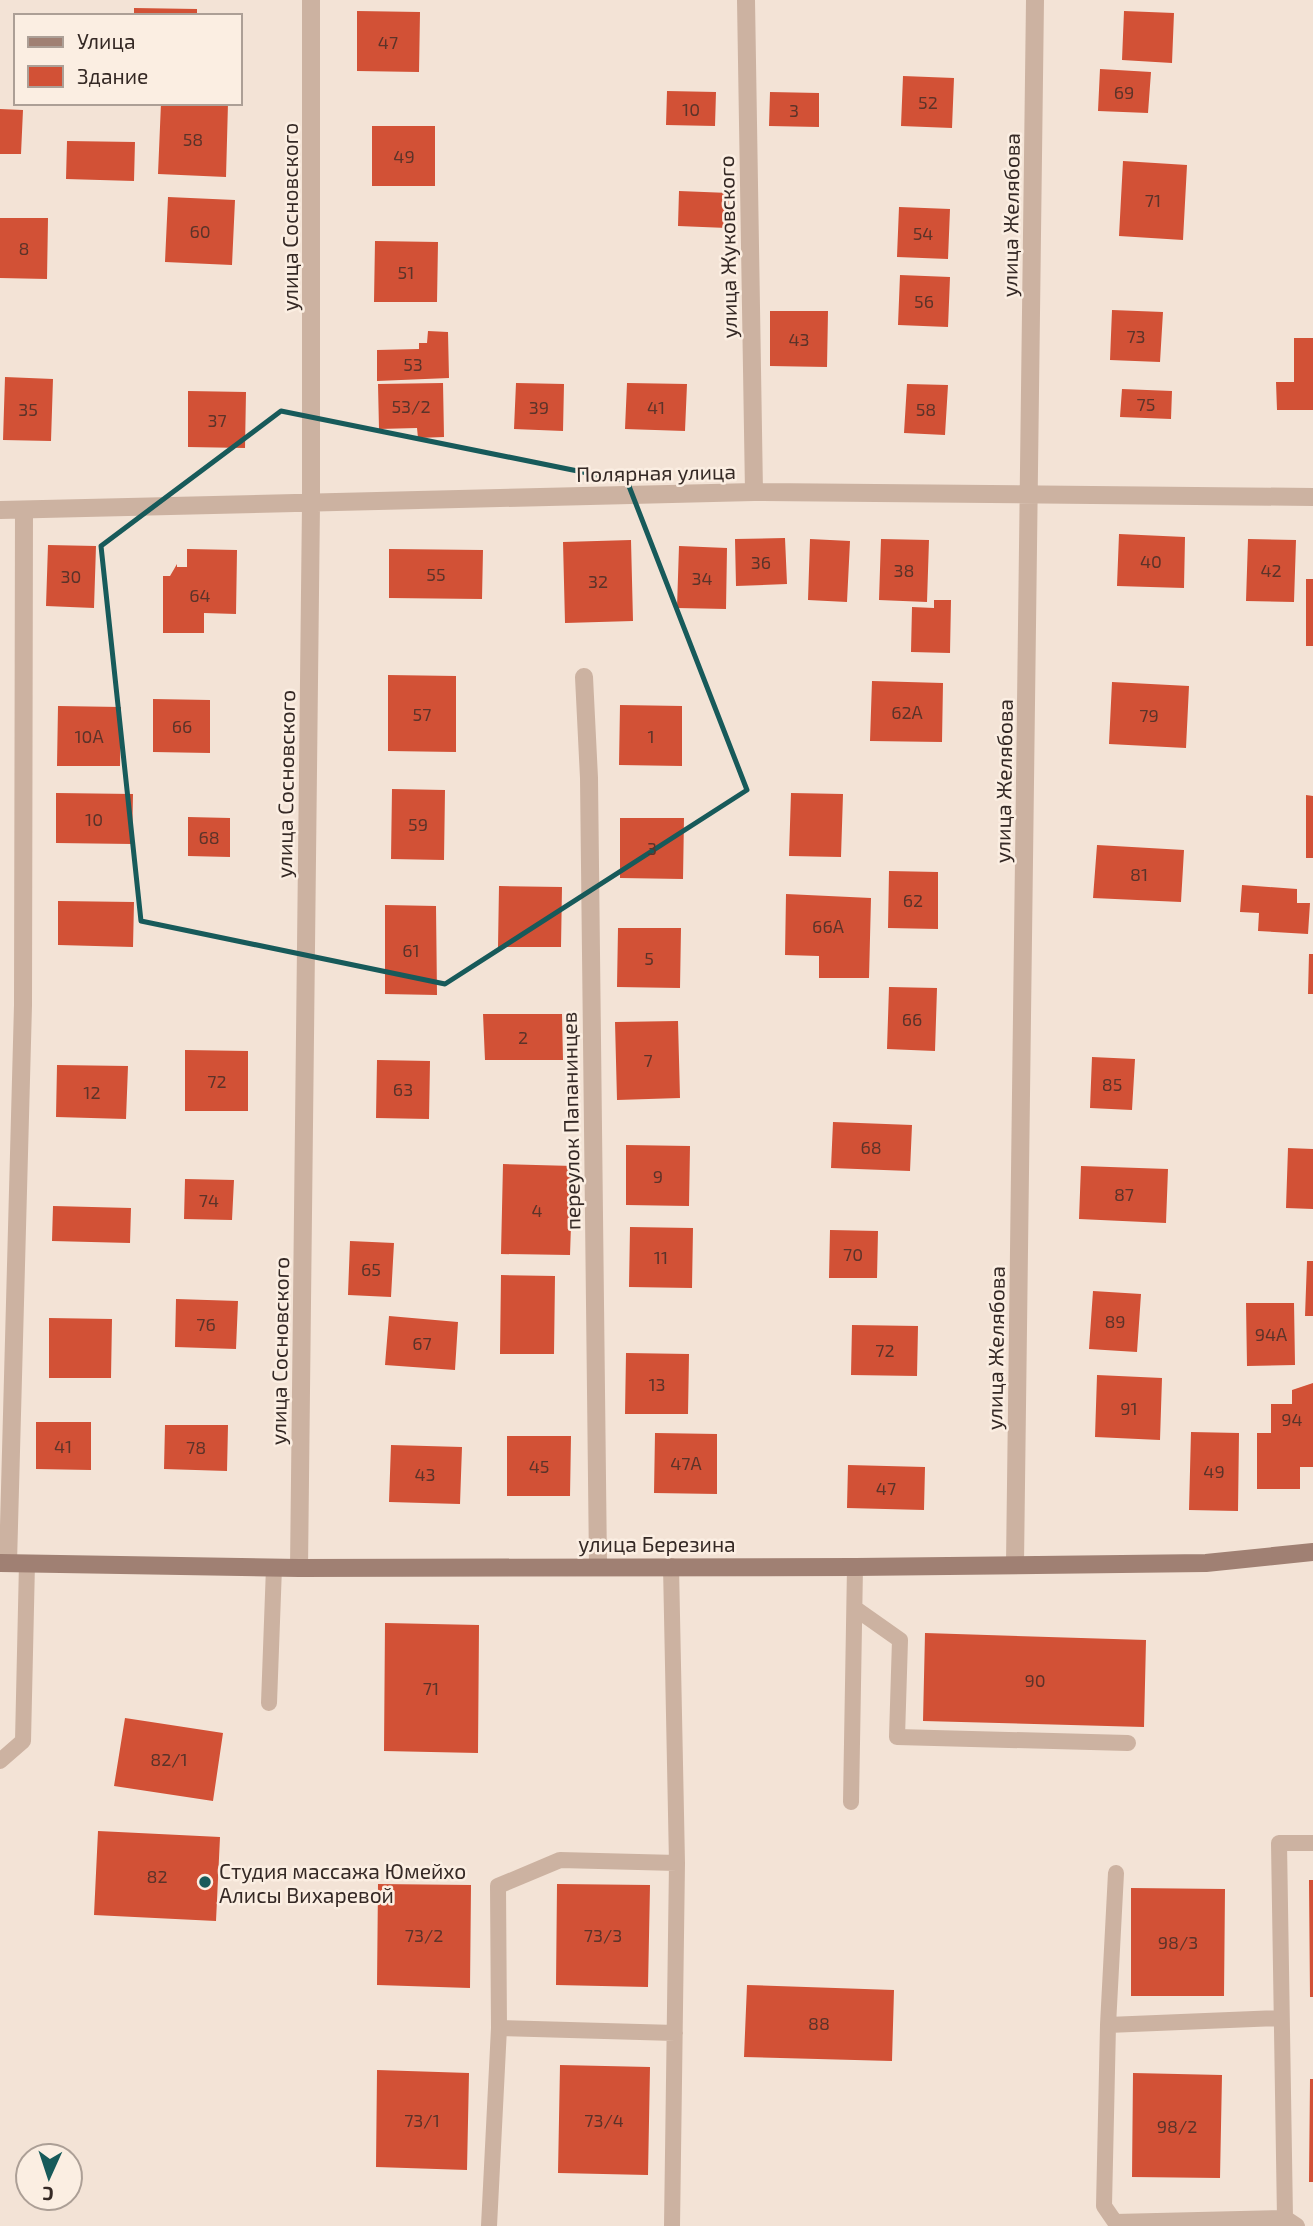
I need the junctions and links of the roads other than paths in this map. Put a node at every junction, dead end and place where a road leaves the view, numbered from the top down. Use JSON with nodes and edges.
{"nodes":[{"id":1,"x":311,"y":0,"type":"edge"},
{"id":2,"x":746,"y":0,"type":"edge"},
{"id":3,"x":1035,"y":0,"type":"edge"},
{"id":4,"x":754,"y":492,"type":"junction"},
{"id":5,"x":1030,"y":495,"type":"junction"},
{"id":6,"x":1313,"y":496,"type":"edge"},
{"id":7,"x":311,"y":504,"type":"junction"},
{"id":8,"x":0,"y":510,"type":"edge"},
{"id":9,"x":24,"y":510,"type":"junction"},
{"id":10,"x":584,"y":677,"type":"dead end"},
{"id":11,"x":1313,"y":1552,"type":"edge"},
{"id":12,"x":4,"y":1563,"type":"edge"},
{"id":13,"x":27,"y":1563,"type":"junction"},
{"id":14,"x":1015,"y":1563,"type":"junction"},
{"id":15,"x":598,"y":1566,"type":"junction"},
{"id":16,"x":671,"y":1566,"type":"junction"},
{"id":17,"x":274,"y":1567,"type":"junction"},
{"id":18,"x":855,"y":1567,"type":"junction"},
{"id":19,"x":299,"y":1568,"type":"junction"},
{"id":20,"x":856,"y":1609,"type":"junction"},
{"id":21,"x":269,"y":1703,"type":"dead end"},
{"id":22,"x":1128,"y":1743,"type":"dead end"},
{"id":23,"x":0,"y":1761,"type":"edge"},
{"id":24,"x":851,"y":1802,"type":"dead end"},
{"id":25,"x":1313,"y":1843,"type":"edge"},
{"id":26,"x":677,"y":1863,"type":"junction"},
{"id":27,"x":1116,"y":1873,"type":"dead end"},
{"id":28,"x":1280,"y":2018,"type":"junction"},
{"id":29,"x":1108,"y":2025,"type":"junction"},
{"id":30,"x":499,"y":2028,"type":"junction"},
{"id":31,"x":675,"y":2033,"type":"junction"},
{"id":32,"x":1291,"y":2222,"type":"edge"},
{"id":33,"x":489,"y":2226,"type":"edge"},
{"id":34,"x":672,"y":2226,"type":"edge"}],
"edges":[{"from":1,"to":7,"type":"street","name":"улица Сосновского"},
{"from":2,"to":4,"type":"street","name":"улица Жуковского"},
{"from":3,"to":5,"type":"street","name":"улица Желябова"},
{"from":4,"to":5,"type":"street","name":"Полярная улица"},
{"from":4,"to":7,"type":"street","name":"Полярная улица"},
{"from":5,"to":6,"type":"street","name":"Полярная улица"},
{"from":5,"to":14,"type":"street","name":"улица Желябова"},
{"from":7,"to":9,"type":"street","name":"Полярная улица"},
{"from":7,"to":19,"type":"street","name":"улица Сосновского"},
{"from":8,"to":9,"type":"street","name":"Полярная улица"},
{"from":9,"to":12,"type":"street"},
{"from":10,"to":15,"type":"street","name":"переулок Папанинцев"},
{"from":11,"to":14,"type":"street","name":"улица Березина"},
{"from":12,"to":13,"type":"lane"},
{"from":13,"to":17,"type":"street","name":"улица Березина"},
{"from":13,"to":23,"type":"lane"},
{"from":14,"to":18,"type":"street","name":"улица Березина"},
{"from":15,"to":16,"type":"street","name":"улица Березина"},
{"from":15,"to":19,"type":"street","name":"улица Березина"},
{"from":16,"to":18,"type":"street","name":"улица Березина"},
{"from":16,"to":26,"type":"lane"},
{"from":17,"to":19,"type":"street","name":"улица Березина"},
{"from":17,"to":21,"type":"lane"},
{"from":18,"to":20,"type":"lane"},
{"from":20,"to":22,"type":"lane"},
{"from":20,"to":24,"type":"lane"},
{"from":25,"to":28,"type":"lane"},
{"from":26,"to":30,"type":"lane"},
{"from":26,"to":31,"type":"lane"},
{"from":27,"to":29,"type":"lane"},
{"from":28,"to":29,"type":"lane"},
{"from":28,"to":32,"type":"lane"},
{"from":29,"to":32,"type":"lane"},
{"from":30,"to":31,"type":"lane"},
{"from":30,"to":33,"type":"lane"},
{"from":31,"to":34,"type":"lane"}]}
